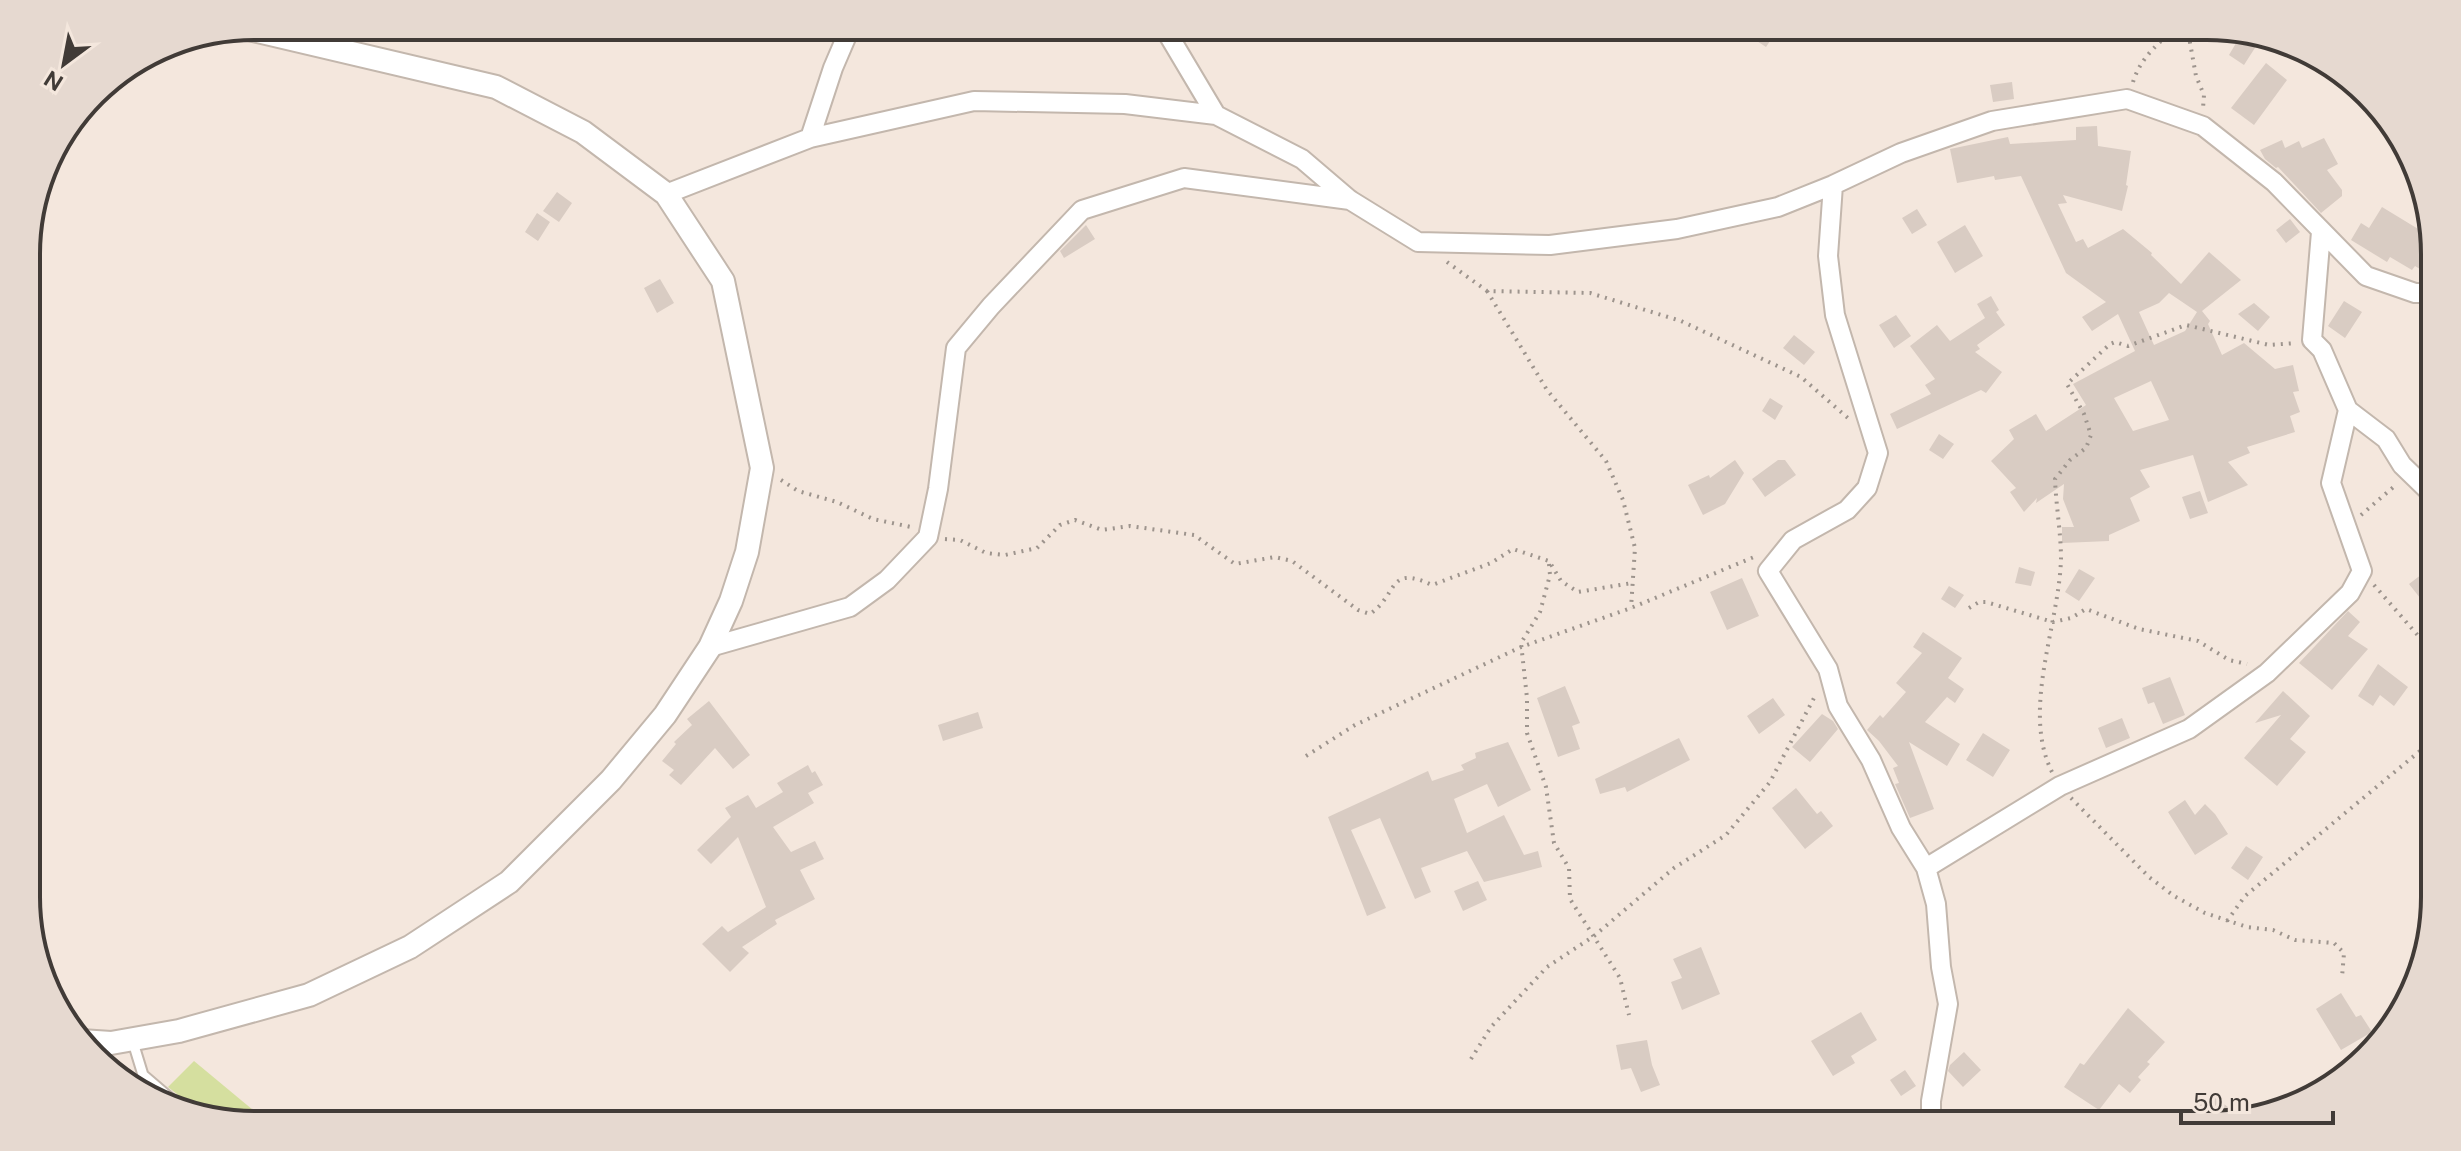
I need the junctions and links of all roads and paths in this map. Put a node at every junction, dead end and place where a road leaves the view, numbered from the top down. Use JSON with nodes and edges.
{"nodes":[{"id":1,"x":300,"y":40,"type":"edge"},
{"id":2,"x":845,"y":40,"type":"edge"},
{"id":3,"x":1171,"y":40,"type":"edge"},
{"id":4,"x":2161,"y":40,"type":"edge"},
{"id":5,"x":2190,"y":40,"type":"edge"},
{"id":6,"x":305,"y":41,"type":"joint"},
{"id":7,"x":2127,"y":99,"type":"junction"},
{"id":8,"x":1216,"y":115,"type":"junction"},
{"id":9,"x":2203,"y":126,"type":"junction"},
{"id":10,"x":810,"y":138,"type":"junction"},
{"id":11,"x":1833,"y":185,"type":"junction"},
{"id":12,"x":666,"y":194,"type":"junction"},
{"id":13,"x":1350,"y":200,"type":"junction"},
{"id":14,"x":2321,"y":232,"type":"junction"},
{"id":15,"x":1418,"y":242,"type":"junction"},
{"id":16,"x":1487,"y":291,"type":"junction"},
{"id":17,"x":2421,"y":293,"type":"edge"},
{"id":18,"x":2312,"y":340,"type":"junction"},
{"id":19,"x":2348,"y":410,"type":"junction"},
{"id":20,"x":1864,"y":411,"type":"junction"},
{"id":21,"x":2421,"y":461,"type":"edge"},
{"id":22,"x":762,"y":468,"type":"junction"},
{"id":23,"x":2409,"y":472,"type":"junction"},
{"id":24,"x":2421,"y":484,"type":"edge"},
{"id":25,"x":2346,"y":527,"type":"junction"},
{"id":26,"x":928,"y":537,"type":"junction"},
{"id":27,"x":1793,"y":540,"type":"junction"},
{"id":28,"x":1549,"y":561,"type":"junction"},
{"id":29,"x":2362,"y":571,"type":"junction"},
{"id":30,"x":1632,"y":583,"type":"junction"},
{"id":31,"x":1631,"y":608,"type":"junction"},
{"id":32,"x":1969,"y":608,"type":"dead end"},
{"id":33,"x":2053,"y":622,"type":"junction"},
{"id":34,"x":2421,"y":639,"type":"edge"},
{"id":35,"x":710,"y":647,"type":"junction"},
{"id":36,"x":1521,"y":647,"type":"junction"},
{"id":37,"x":1828,"y":669,"type":"junction"},
{"id":38,"x":2267,"y":673,"type":"junction"},
{"id":39,"x":2421,"y":751,"type":"edge"},
{"id":40,"x":1306,"y":756,"type":"dead end"},
{"id":41,"x":2060,"y":786,"type":"junction"},
{"id":42,"x":1926,"y":868,"type":"junction"},
{"id":43,"x":2227,"y":921,"type":"junction"},
{"id":44,"x":1594,"y":936,"type":"junction"},
{"id":45,"x":2342,"y":977,"type":"dead end"},
{"id":46,"x":1629,"y":1015,"type":"dead end"},
{"id":47,"x":132,"y":1039,"type":"junction"},
{"id":48,"x":98,"y":1042,"type":"edge"},
{"id":49,"x":1471,"y":1059,"type":"dead end"},
{"id":50,"x":158,"y":1088,"type":"edge"},
{"id":51,"x":1931,"y":1111,"type":"edge"}],
"edges":[{"from":1,"to":6,"type":"street"},
{"from":2,"to":10,"type":"street"},
{"from":3,"to":8,"type":"street"},
{"from":4,"to":7,"type":"path"},
{"from":5,"to":9,"type":"path"},
{"from":6,"to":12,"type":"street"},
{"from":7,"to":9,"type":"street"},
{"from":7,"to":11,"type":"street"},
{"from":8,"to":10,"type":"street"},
{"from":8,"to":13,"type":"street"},
{"from":9,"to":14,"type":"street"},
{"from":10,"to":12,"type":"street"},
{"from":11,"to":15,"type":"street"},
{"from":11,"to":20,"type":"street"},
{"from":12,"to":22,"type":"street"},
{"from":13,"to":15,"type":"street"},
{"from":13,"to":26,"type":"street"},
{"from":14,"to":17,"type":"street"},
{"from":14,"to":18,"type":"street"},
{"from":15,"to":16,"type":"path"},
{"from":16,"to":20,"type":"path"},
{"from":16,"to":30,"type":"path"},
{"from":18,"to":19,"type":"street"},
{"from":18,"to":33,"type":"path"},
{"from":19,"to":23,"type":"street"},
{"from":19,"to":25,"type":"street"},
{"from":20,"to":27,"type":"street"},
{"from":21,"to":23,"type":"path"},
{"from":22,"to":26,"type":"path"},
{"from":22,"to":35,"type":"street"},
{"from":23,"to":24,"type":"street"},
{"from":23,"to":25,"type":"path"},
{"from":25,"to":29,"type":"street"},
{"from":26,"to":28,"type":"path"},
{"from":26,"to":35,"type":"street"},
{"from":27,"to":31,"type":"path"},
{"from":27,"to":37,"type":"street"},
{"from":28,"to":30,"type":"path"},
{"from":28,"to":36,"type":"path"},
{"from":29,"to":34,"type":"path"},
{"from":29,"to":38,"type":"street"},
{"from":30,"to":31,"type":"path"},
{"from":31,"to":36,"type":"path"},
{"from":32,"to":33,"type":"path"},
{"from":33,"to":38,"type":"path"},
{"from":33,"to":41,"type":"path"},
{"from":35,"to":47,"type":"street"},
{"from":36,"to":40,"type":"path"},
{"from":36,"to":44,"type":"path"},
{"from":37,"to":42,"type":"street"},
{"from":37,"to":44,"type":"path"},
{"from":38,"to":41,"type":"street"},
{"from":39,"to":43,"type":"path"},
{"from":41,"to":42,"type":"street"},
{"from":41,"to":43,"type":"path"},
{"from":42,"to":51,"type":"street"},
{"from":43,"to":45,"type":"path"},
{"from":44,"to":46,"type":"path"},
{"from":44,"to":49,"type":"path"},
{"from":47,"to":48,"type":"street"},
{"from":47,"to":50,"type":"lane"}]}
